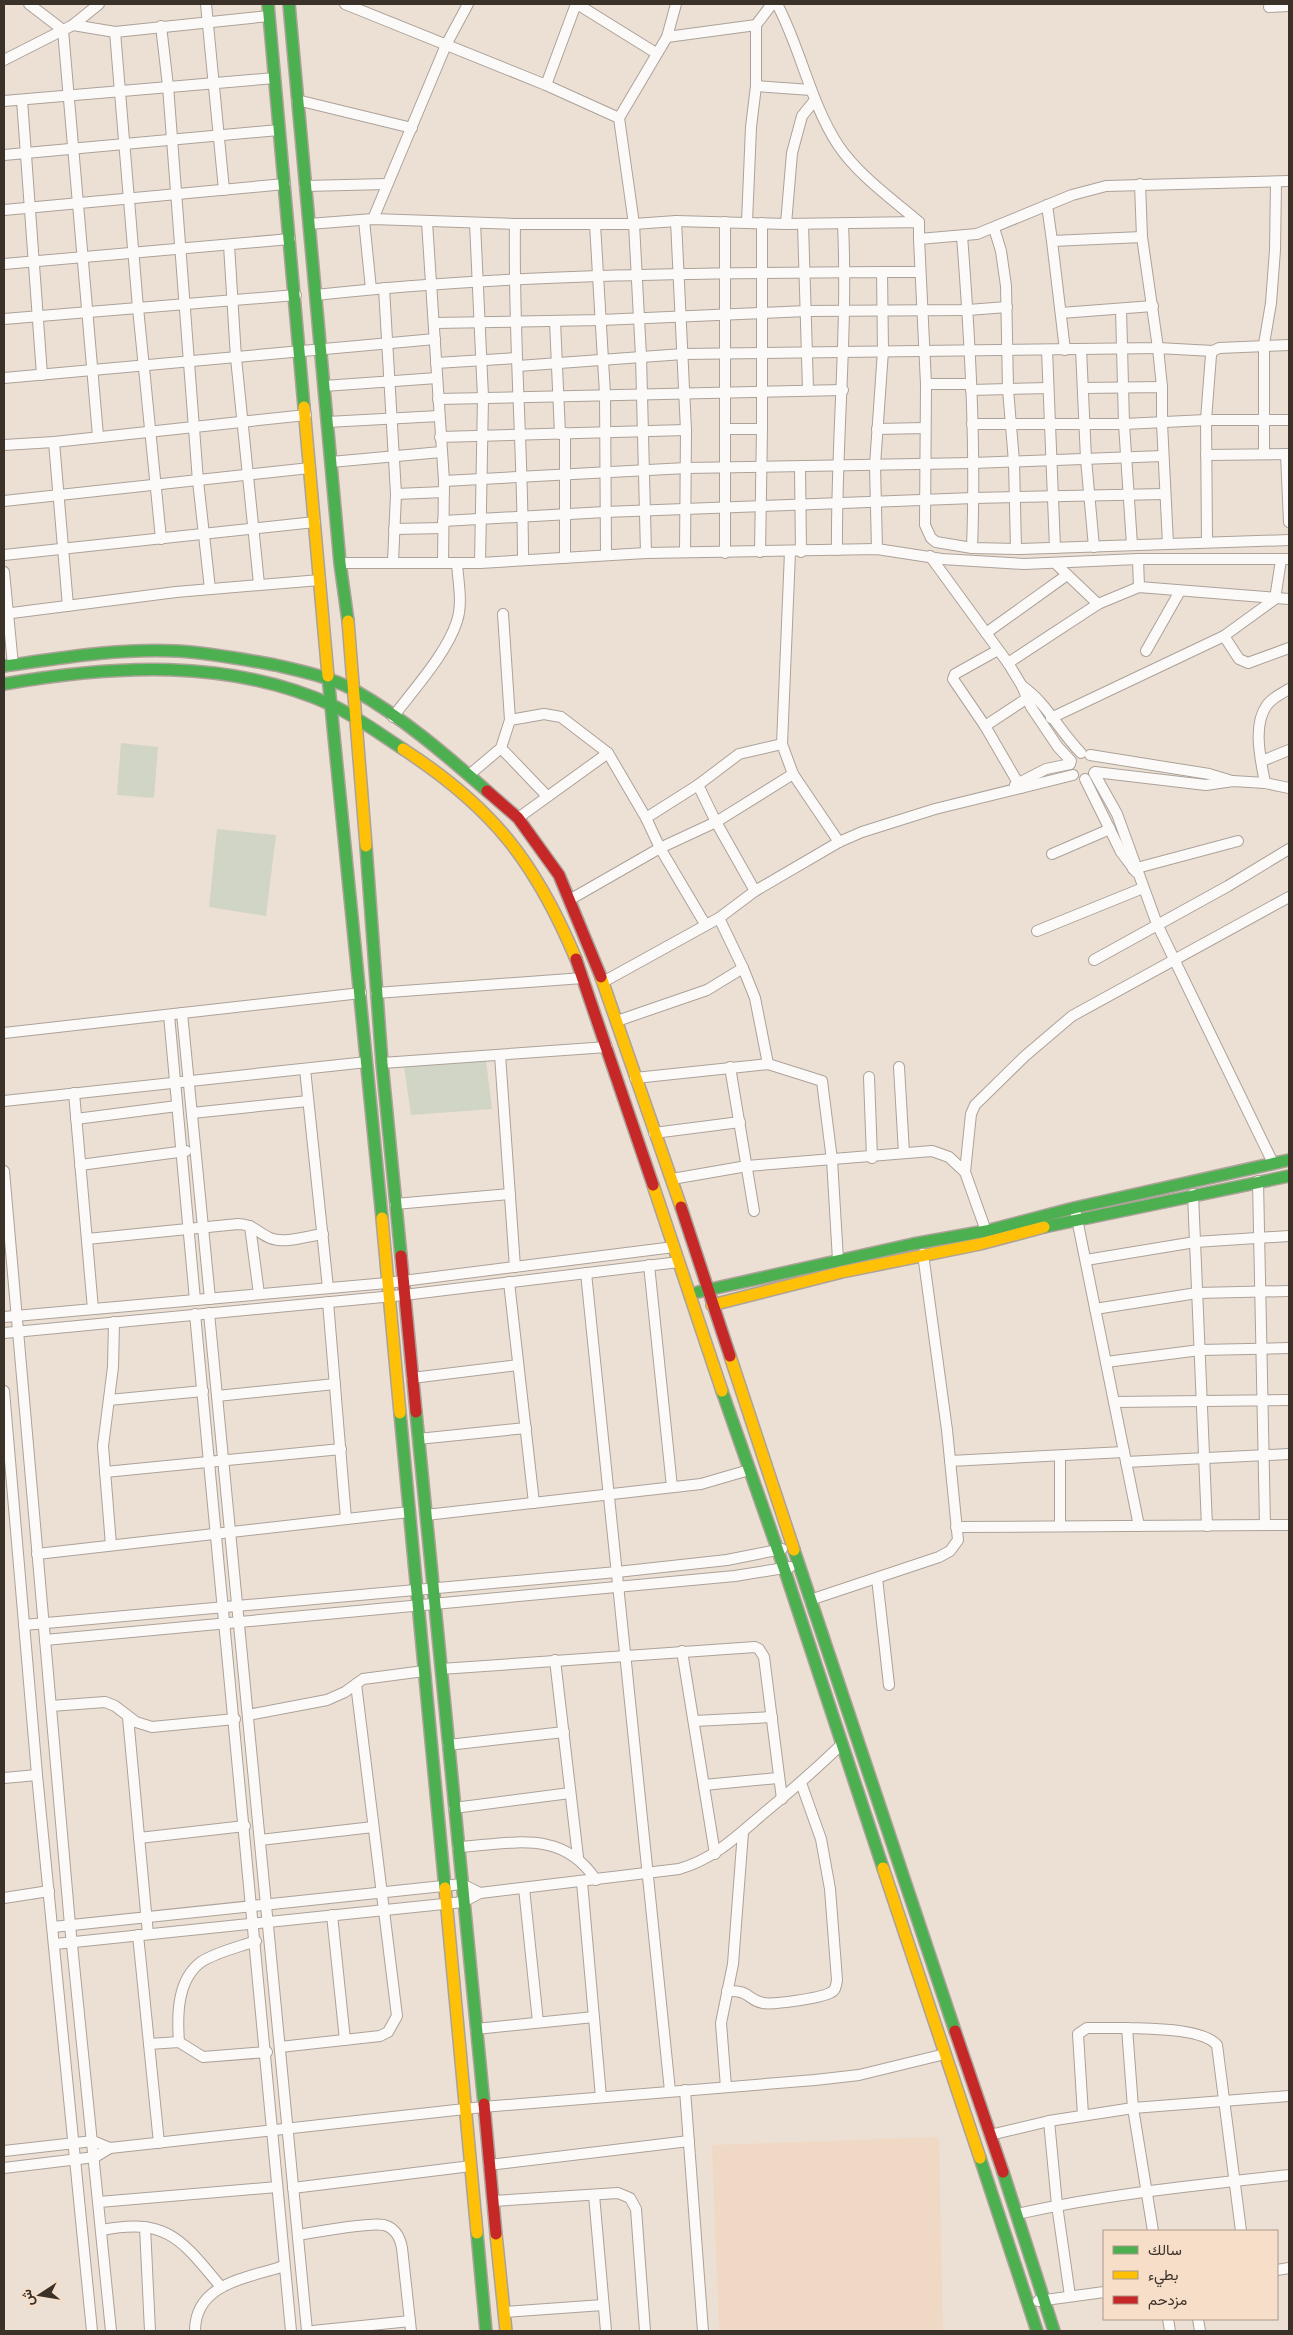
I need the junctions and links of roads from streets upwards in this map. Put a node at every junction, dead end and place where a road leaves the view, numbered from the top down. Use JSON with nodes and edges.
{"nodes":[{"id":1,"x":29,"y":4,"type":"edge"},
{"id":2,"x":99,"y":4,"type":"edge"},
{"id":3,"x":206,"y":4,"type":"edge"},
{"id":4,"x":289,"y":4,"type":"edge"},
{"id":5,"x":345,"y":4,"type":"edge"},
{"id":6,"x":468,"y":4,"type":"edge"},
{"id":7,"x":577,"y":4,"type":"edge"},
{"id":8,"x":676,"y":4,"type":"edge"},
{"id":9,"x":772,"y":4,"type":"edge"},
{"id":10,"x":777,"y":4,"type":"edge"},
{"id":11,"x":1289,"y":6,"type":"edge"},
{"id":12,"x":1269,"y":7,"type":"dead end"},
{"id":13,"x":268,"y":10,"type":"edge"},
{"id":14,"x":208,"y":21,"type":"junction"},
{"id":15,"x":73,"y":25,"type":"junction"},
{"id":16,"x":756,"y":25,"type":"junction"},
{"id":17,"x":161,"y":26,"type":"junction"},
{"id":18,"x":63,"y":30,"type":"junction"},
{"id":19,"x":115,"y":32,"type":"junction"},
{"id":20,"x":667,"y":37,"type":"junction"},
{"id":21,"x":446,"y":45,"type":"junction"},
{"id":22,"x":656,"y":53,"type":"junction"},
{"id":23,"x":4,"y":60,"type":"edge"},
{"id":24,"x":275,"y":78,"type":"junction"},
{"id":25,"x":214,"y":82,"type":"junction"},
{"id":26,"x":546,"y":85,"type":"junction"},
{"id":27,"x":168,"y":86,"type":"junction"},
{"id":28,"x":756,"y":86,"type":"junction"},
{"id":29,"x":119,"y":91,"type":"junction"},
{"id":30,"x":70,"y":94,"type":"junction"},
{"id":31,"x":813,"y":95,"type":"junction"},
{"id":32,"x":22,"y":100,"type":"junction"},
{"id":33,"x":297,"y":100,"type":"junction"},
{"id":34,"x":4,"y":101,"type":"edge"},
{"id":35,"x":619,"y":118,"type":"junction"},
{"id":36,"x":412,"y":128,"type":"junction"},
{"id":37,"x":279,"y":130,"type":"junction"},
{"id":38,"x":219,"y":136,"type":"junction"},
{"id":39,"x":172,"y":139,"type":"junction"},
{"id":40,"x":125,"y":143,"type":"junction"},
{"id":41,"x":74,"y":148,"type":"junction"},
{"id":42,"x":26,"y":153,"type":"junction"},
{"id":43,"x":4,"y":155,"type":"edge"},
{"id":44,"x":1289,"y":181,"type":"edge"},
{"id":45,"x":1276,"y":182,"type":"junction"},
{"id":46,"x":285,"y":184,"type":"junction"},
{"id":47,"x":387,"y":184,"type":"junction"},
{"id":48,"x":1140,"y":184,"type":"junction"},
{"id":49,"x":305,"y":186,"type":"junction"},
{"id":50,"x":224,"y":190,"type":"junction"},
{"id":51,"x":176,"y":194,"type":"junction"},
{"id":52,"x":130,"y":198,"type":"junction"},
{"id":53,"x":79,"y":202,"type":"junction"},
{"id":54,"x":1047,"y":205,"type":"junction"},
{"id":55,"x":31,"y":207,"type":"junction"},
{"id":56,"x":4,"y":210,"type":"edge"},
{"id":57,"x":368,"y":220,"type":"junction"},
{"id":58,"x":676,"y":221,"type":"junction"},
{"id":59,"x":427,"y":222,"type":"junction"},
{"id":60,"x":725,"y":222,"type":"junction"},
{"id":61,"x":747,"y":222,"type":"junction"},
{"id":62,"x":919,"y":222,"type":"junction"},
{"id":63,"x":475,"y":223,"type":"junction"},
{"id":64,"x":762,"y":223,"type":"junction"},
{"id":65,"x":309,"y":224,"type":"junction"},
{"id":66,"x":514,"y":224,"type":"junction"},
{"id":67,"x":595,"y":224,"type":"junction"},
{"id":68,"x":634,"y":224,"type":"junction"},
{"id":69,"x":786,"y":224,"type":"junction"},
{"id":70,"x":803,"y":224,"type":"junction"},
{"id":71,"x":843,"y":224,"type":"junction"},
{"id":72,"x":994,"y":228,"type":"junction"},
{"id":73,"x":962,"y":236,"type":"junction"},
{"id":74,"x":1142,"y":237,"type":"junction"},
{"id":75,"x":290,"y":238,"type":"junction"},
{"id":76,"x":919,"y":239,"type":"junction"},
{"id":77,"x":1052,"y":241,"type":"junction"},
{"id":78,"x":229,"y":245,"type":"junction"},
{"id":79,"x":180,"y":249,"type":"junction"},
{"id":80,"x":135,"y":254,"type":"junction"},
{"id":81,"x":83,"y":257,"type":"junction"},
{"id":82,"x":34,"y":262,"type":"junction"},
{"id":83,"x":4,"y":264,"type":"edge"},
{"id":84,"x":762,"y":272,"type":"junction"},
{"id":85,"x":846,"y":272,"type":"junction"},
{"id":86,"x":882,"y":272,"type":"junction"},
{"id":87,"x":920,"y":272,"type":"junction"},
{"id":88,"x":806,"y":273,"type":"junction"},
{"id":89,"x":724,"y":274,"type":"junction"},
{"id":90,"x":680,"y":275,"type":"junction"},
{"id":91,"x":636,"y":276,"type":"junction"},
{"id":92,"x":598,"y":277,"type":"junction"},
{"id":93,"x":479,"y":281,"type":"junction"},
{"id":94,"x":514,"y":281,"type":"junction"},
{"id":95,"x":430,"y":284,"type":"junction"},
{"id":96,"x":384,"y":288,"type":"junction"},
{"id":97,"x":371,"y":289,"type":"junction"},
{"id":98,"x":296,"y":295,"type":"junction"},
{"id":99,"x":316,"y":295,"type":"junction"},
{"id":100,"x":232,"y":300,"type":"junction"},
{"id":101,"x":185,"y":303,"type":"junction"},
{"id":102,"x":1152,"y":306,"type":"junction"},
{"id":103,"x":1007,"y":307,"type":"junction"},
{"id":104,"x":138,"y":308,"type":"junction"},
{"id":105,"x":1121,"y":309,"type":"junction"},
{"id":106,"x":884,"y":310,"type":"junction"},
{"id":107,"x":968,"y":310,"type":"junction"},
{"id":108,"x":807,"y":311,"type":"junction"},
{"id":109,"x":845,"y":311,"type":"junction"},
{"id":110,"x":922,"y":311,"type":"junction"},
{"id":111,"x":88,"y":312,"type":"junction"},
{"id":112,"x":763,"y":313,"type":"junction"},
{"id":113,"x":1061,"y":313,"type":"junction"},
{"id":114,"x":724,"y":315,"type":"junction"},
{"id":115,"x":38,"y":316,"type":"junction"},
{"id":116,"x":638,"y":318,"type":"junction"},
{"id":117,"x":682,"y":318,"type":"junction"},
{"id":118,"x":4,"y":319,"type":"edge"},
{"id":119,"x":602,"y":320,"type":"junction"},
{"id":120,"x":555,"y":321,"type":"junction"},
{"id":121,"x":434,"y":322,"type":"junction"},
{"id":122,"x":481,"y":322,"type":"junction"},
{"id":123,"x":515,"y":322,"type":"junction"},
{"id":124,"x":435,"y":339,"type":"junction"},
{"id":125,"x":387,"y":342,"type":"junction"},
{"id":126,"x":1264,"y":344,"type":"junction"},
{"id":127,"x":1289,"y":345,"type":"edge"},
{"id":128,"x":1158,"y":348,"type":"junction"},
{"id":129,"x":321,"y":349,"type":"junction"},
{"id":130,"x":1081,"y":349,"type":"junction"},
{"id":131,"x":1122,"y":349,"type":"junction"},
{"id":132,"x":969,"y":350,"type":"junction"},
{"id":133,"x":1007,"y":350,"type":"junction"},
{"id":134,"x":1047,"y":350,"type":"junction"},
{"id":135,"x":1065,"y":350,"type":"junction"},
{"id":136,"x":300,"y":351,"type":"junction"},
{"id":137,"x":882,"y":351,"type":"junction"},
{"id":138,"x":1213,"y":351,"type":"junction"},
{"id":139,"x":844,"y":352,"type":"junction"},
{"id":140,"x":924,"y":352,"type":"junction"},
{"id":141,"x":683,"y":354,"type":"junction"},
{"id":142,"x":724,"y":354,"type":"junction"},
{"id":143,"x":762,"y":354,"type":"junction"},
{"id":144,"x":806,"y":354,"type":"junction"},
{"id":145,"x":641,"y":356,"type":"junction"},
{"id":146,"x":236,"y":358,"type":"junction"},
{"id":147,"x":482,"y":359,"type":"junction"},
{"id":148,"x":604,"y":360,"type":"junction"},
{"id":149,"x":190,"y":362,"type":"junction"},
{"id":150,"x":517,"y":362,"type":"junction"},
{"id":151,"x":557,"y":362,"type":"junction"},
{"id":152,"x":436,"y":363,"type":"junction"},
{"id":153,"x":144,"y":366,"type":"junction"},
{"id":154,"x":94,"y":370,"type":"junction"},
{"id":155,"x":42,"y":375,"type":"junction"},
{"id":156,"x":4,"y":378,"type":"edge"},
{"id":157,"x":437,"y":378,"type":"junction"},
{"id":158,"x":389,"y":381,"type":"junction"},
{"id":159,"x":926,"y":384,"type":"junction"},
{"id":160,"x":324,"y":386,"type":"junction"},
{"id":161,"x":971,"y":387,"type":"junction"},
{"id":162,"x":1124,"y":387,"type":"junction"},
{"id":163,"x":1162,"y":387,"type":"junction"},
{"id":164,"x":1048,"y":388,"type":"junction"},
{"id":165,"x":1084,"y":388,"type":"junction"},
{"id":166,"x":1008,"y":389,"type":"junction"},
{"id":167,"x":762,"y":390,"type":"junction"},
{"id":168,"x":808,"y":390,"type":"junction"},
{"id":169,"x":843,"y":390,"type":"junction"},
{"id":170,"x":725,"y":391,"type":"junction"},
{"id":171,"x":685,"y":392,"type":"junction"},
{"id":172,"x":642,"y":393,"type":"junction"},
{"id":173,"x":605,"y":394,"type":"junction"},
{"id":174,"x":558,"y":396,"type":"junction"},
{"id":175,"x":483,"y":397,"type":"junction"},
{"id":176,"x":518,"y":397,"type":"junction"},
{"id":177,"x":438,"y":398,"type":"junction"},
{"id":178,"x":306,"y":415,"type":"junction"},
{"id":179,"x":439,"y":416,"type":"junction"},
{"id":180,"x":392,"y":418,"type":"junction"},
{"id":181,"x":1206,"y":420,"type":"junction"},
{"id":182,"x":1289,"y":420,"type":"edge"},
{"id":183,"x":1265,"y":421,"type":"junction"},
{"id":184,"x":242,"y":422,"type":"junction"},
{"id":185,"x":327,"y":422,"type":"junction"},
{"id":186,"x":1162,"y":423,"type":"junction"},
{"id":187,"x":972,"y":424,"type":"junction"},
{"id":188,"x":1012,"y":424,"type":"junction"},
{"id":189,"x":1050,"y":424,"type":"junction"},
{"id":190,"x":1085,"y":424,"type":"junction"},
{"id":191,"x":1124,"y":424,"type":"junction"},
{"id":192,"x":194,"y":426,"type":"junction"},
{"id":193,"x":925,"y":428,"type":"junction"},
{"id":194,"x":725,"y":429,"type":"junction"},
{"id":195,"x":762,"y":429,"type":"junction"},
{"id":196,"x":877,"y":429,"type":"junction"},
{"id":197,"x":150,"y":430,"type":"junction"},
{"id":198,"x":686,"y":430,"type":"junction"},
{"id":199,"x":643,"y":432,"type":"junction"},
{"id":200,"x":562,"y":433,"type":"junction"},
{"id":201,"x":604,"y":433,"type":"junction"},
{"id":202,"x":98,"y":436,"type":"junction"},
{"id":203,"x":521,"y":436,"type":"junction"},
{"id":204,"x":440,"y":437,"type":"junction"},
{"id":205,"x":482,"y":437,"type":"junction"},
{"id":206,"x":54,"y":442,"type":"junction"},
{"id":207,"x":4,"y":445,"type":"edge"},
{"id":208,"x":441,"y":452,"type":"junction"},
{"id":209,"x":1264,"y":454,"type":"junction"},
{"id":210,"x":1288,"y":454,"type":"edge"},
{"id":211,"x":1206,"y":455,"type":"junction"},
{"id":212,"x":1163,"y":456,"type":"junction"},
{"id":213,"x":394,"y":457,"type":"junction"},
{"id":214,"x":1126,"y":457,"type":"junction"},
{"id":215,"x":1086,"y":459,"type":"junction"},
{"id":216,"x":1052,"y":461,"type":"junction"},
{"id":217,"x":331,"y":462,"type":"junction"},
{"id":218,"x":1014,"y":462,"type":"junction"},
{"id":219,"x":925,"y":464,"type":"junction"},
{"id":220,"x":973,"y":464,"type":"junction"},
{"id":221,"x":874,"y":465,"type":"junction"},
{"id":222,"x":838,"y":466,"type":"junction"},
{"id":223,"x":762,"y":467,"type":"junction"},
{"id":224,"x":310,"y":468,"type":"junction"},
{"id":225,"x":686,"y":468,"type":"junction"},
{"id":226,"x":725,"y":468,"type":"junction"},
{"id":227,"x":800,"y":468,"type":"junction"},
{"id":228,"x":645,"y":470,"type":"junction"},
{"id":229,"x":604,"y":473,"type":"junction"},
{"id":230,"x":565,"y":474,"type":"junction"},
{"id":231,"x":248,"y":475,"type":"junction"},
{"id":232,"x":522,"y":476,"type":"junction"},
{"id":233,"x":483,"y":479,"type":"junction"},
{"id":234,"x":198,"y":481,"type":"junction"},
{"id":235,"x":154,"y":485,"type":"junction"},
{"id":236,"x":444,"y":486,"type":"junction"},
{"id":237,"x":58,"y":494,"type":"junction"},
{"id":238,"x":396,"y":494,"type":"junction"},
{"id":239,"x":1164,"y":494,"type":"junction"},
{"id":240,"x":1089,"y":496,"type":"junction"},
{"id":241,"x":1128,"y":496,"type":"junction"},
{"id":242,"x":1053,"y":497,"type":"junction"},
{"id":243,"x":974,"y":498,"type":"junction"},
{"id":244,"x":1015,"y":498,"type":"junction"},
{"id":245,"x":4,"y":501,"type":"edge"},
{"id":246,"x":925,"y":501,"type":"junction"},
{"id":247,"x":876,"y":503,"type":"junction"},
{"id":248,"x":837,"y":504,"type":"junction"},
{"id":249,"x":801,"y":506,"type":"junction"},
{"id":250,"x":760,"y":507,"type":"junction"},
{"id":251,"x":724,"y":508,"type":"junction"},
{"id":252,"x":685,"y":509,"type":"junction"},
{"id":253,"x":644,"y":511,"type":"junction"},
{"id":254,"x":604,"y":512,"type":"junction"},
{"id":255,"x":565,"y":514,"type":"junction"},
{"id":256,"x":523,"y":517,"type":"junction"},
{"id":257,"x":482,"y":520,"type":"junction"},
{"id":258,"x":315,"y":522,"type":"junction"},
{"id":259,"x":1289,"y":522,"type":"edge"},
{"id":260,"x":443,"y":525,"type":"junction"},
{"id":261,"x":394,"y":529,"type":"junction"},
{"id":262,"x":254,"y":530,"type":"junction"},
{"id":263,"x":204,"y":534,"type":"junction"},
{"id":264,"x":161,"y":539,"type":"junction"},
{"id":265,"x":1289,"y":540,"type":"edge"},
{"id":266,"x":1207,"y":542,"type":"junction"},
{"id":267,"x":1168,"y":544,"type":"junction"},
{"id":268,"x":1132,"y":545,"type":"junction"},
{"id":269,"x":1094,"y":547,"type":"junction"},
{"id":270,"x":972,"y":548,"type":"junction"},
{"id":271,"x":1055,"y":548,"type":"junction"},
{"id":272,"x":63,"y":549,"type":"junction"},
{"id":273,"x":877,"y":549,"type":"junction"},
{"id":274,"x":1016,"y":549,"type":"junction"},
{"id":275,"x":837,"y":550,"type":"junction"},
{"id":276,"x":646,"y":552,"type":"junction"},
{"id":277,"x":685,"y":552,"type":"junction"},
{"id":278,"x":760,"y":552,"type":"junction"},
{"id":279,"x":796,"y":552,"type":"junction"},
{"id":280,"x":725,"y":553,"type":"junction"},
{"id":281,"x":4,"y":555,"type":"edge"},
{"id":282,"x":606,"y":555,"type":"junction"},
{"id":283,"x":930,"y":556,"type":"junction"},
{"id":284,"x":564,"y":558,"type":"junction"},
{"id":285,"x":1138,"y":559,"type":"junction"},
{"id":286,"x":524,"y":560,"type":"junction"},
{"id":287,"x":1285,"y":560,"type":"edge"},
{"id":288,"x":392,"y":562,"type":"junction"},
{"id":289,"x":340,"y":563,"type":"junction"},
{"id":290,"x":443,"y":563,"type":"junction"},
{"id":291,"x":457,"y":563,"type":"junction"},
{"id":292,"x":480,"y":563,"type":"junction"},
{"id":293,"x":1055,"y":563,"type":"junction"},
{"id":294,"x":4,"y":572,"type":"edge"},
{"id":295,"x":1067,"y":576,"type":"junction"},
{"id":296,"x":320,"y":580,"type":"junction"},
{"id":297,"x":259,"y":584,"type":"junction"},
{"id":298,"x":1139,"y":587,"type":"junction"},
{"id":299,"x":210,"y":588,"type":"junction"},
{"id":300,"x":1180,"y":591,"type":"junction"},
{"id":301,"x":1275,"y":599,"type":"junction"},
{"id":302,"x":1289,"y":599,"type":"edge"},
{"id":303,"x":1098,"y":604,"type":"junction"},
{"id":304,"x":68,"y":606,"type":"junction"},
{"id":305,"x":5,"y":614,"type":"edge"},
{"id":306,"x":503,"y":614,"type":"dead end"},
{"id":307,"x":986,"y":633,"type":"junction"},
{"id":308,"x":1224,"y":636,"type":"junction"},
{"id":309,"x":1289,"y":648,"type":"edge"},
{"id":310,"x":998,"y":650,"type":"junction"},
{"id":311,"x":1146,"y":651,"type":"dead end"},
{"id":312,"x":1008,"y":663,"type":"junction"},
{"id":313,"x":8,"y":665,"type":"edge"},
{"id":314,"x":329,"y":679,"type":"junction"},
{"id":315,"x":4,"y":684,"type":"edge"},
{"id":316,"x":1022,"y":686,"type":"junction"},
{"id":317,"x":1289,"y":689,"type":"edge"},
{"id":318,"x":354,"y":690,"type":"junction"},
{"id":319,"x":1026,"y":699,"type":"junction"},
{"id":320,"x":331,"y":705,"type":"junction"},
{"id":321,"x":393,"y":717,"type":"junction"},
{"id":322,"x":355,"y":718,"type":"junction"},
{"id":323,"x":1051,"y":718,"type":"junction"},
{"id":324,"x":510,"y":720,"type":"junction"},
{"id":325,"x":985,"y":726,"type":"junction"},
{"id":326,"x":782,"y":744,"type":"junction"},
{"id":327,"x":501,"y":748,"type":"junction"},
{"id":328,"x":1289,"y":750,"type":"edge"},
{"id":329,"x":608,"y":753,"type":"junction"},
{"id":330,"x":1086,"y":754,"type":"junction"},
{"id":331,"x":1262,"y":761,"type":"junction"},
{"id":332,"x":1070,"y":762,"type":"junction"},
{"id":333,"x":1095,"y":772,"type":"junction"},
{"id":334,"x":469,"y":774,"type":"junction"},
{"id":335,"x":793,"y":774,"type":"junction"},
{"id":336,"x":1073,"y":775,"type":"junction"},
{"id":337,"x":1085,"y":779,"type":"junction"},
{"id":338,"x":1232,"y":781,"type":"junction"},
{"id":339,"x":1265,"y":783,"type":"junction"},
{"id":340,"x":698,"y":785,"type":"junction"},
{"id":341,"x":1020,"y":785,"type":"junction"},
{"id":342,"x":1289,"y":788,"type":"edge"},
{"id":343,"x":546,"y":795,"type":"junction"},
{"id":344,"x":518,"y":818,"type":"junction"},
{"id":345,"x":646,"y":818,"type":"junction"},
{"id":346,"x":716,"y":822,"type":"junction"},
{"id":347,"x":1110,"y":829,"type":"junction"},
{"id":348,"x":1238,"y":841,"type":"dead end"},
{"id":349,"x":839,"y":842,"type":"junction"},
{"id":350,"x":660,"y":848,"type":"junction"},
{"id":351,"x":1289,"y":849,"type":"edge"},
{"id":352,"x":1052,"y":854,"type":"dead end"},
{"id":353,"x":1136,"y":871,"type":"junction"},
{"id":354,"x":1143,"y":888,"type":"junction"},
{"id":355,"x":755,"y":891,"type":"junction"},
{"id":356,"x":1289,"y":897,"type":"edge"},
{"id":357,"x":571,"y":899,"type":"junction"},
{"id":358,"x":718,"y":918,"type":"junction"},
{"id":359,"x":705,"y":924,"type":"junction"},
{"id":360,"x":1157,"y":924,"type":"junction"},
{"id":361,"x":1037,"y":931,"type":"dead end"},
{"id":362,"x":1094,"y":960,"type":"dead end"},
{"id":363,"x":1176,"y":960,"type":"junction"},
{"id":364,"x":743,"y":968,"type":"junction"},
{"id":365,"x":583,"y":978,"type":"junction"},
{"id":366,"x":603,"y":982,"type":"junction"},
{"id":367,"x":361,"y":993,"type":"junction"},
{"id":368,"x":376,"y":994,"type":"junction"},
{"id":369,"x":182,"y":1013,"type":"junction"},
{"id":370,"x":169,"y":1015,"type":"junction"},
{"id":371,"x":617,"y":1022,"type":"junction"},
{"id":372,"x":4,"y":1034,"type":"edge"},
{"id":373,"x":606,"y":1047,"type":"junction"},
{"id":374,"x":500,"y":1055,"type":"junction"},
{"id":375,"x":367,"y":1062,"type":"junction"},
{"id":376,"x":382,"y":1063,"type":"junction"},
{"id":377,"x":768,"y":1064,"type":"junction"},
{"id":378,"x":730,"y":1067,"type":"junction"},
{"id":379,"x":899,"y":1067,"type":"dead end"},
{"id":380,"x":305,"y":1069,"type":"junction"},
{"id":381,"x":869,"y":1077,"type":"dead end"},
{"id":382,"x":635,"y":1078,"type":"junction"},
{"id":383,"x":188,"y":1081,"type":"junction"},
{"id":384,"x":175,"y":1082,"type":"junction"},
{"id":385,"x":74,"y":1093,"type":"junction"},
{"id":386,"x":4,"y":1101,"type":"edge"},
{"id":387,"x":308,"y":1101,"type":"junction"},
{"id":388,"x":177,"y":1106,"type":"junction"},
{"id":389,"x":192,"y":1113,"type":"junction"},
{"id":390,"x":76,"y":1119,"type":"junction"},
{"id":391,"x":740,"y":1122,"type":"junction"},
{"id":392,"x":654,"y":1133,"type":"junction"},
{"id":393,"x":195,"y":1150,"type":"junction"},
{"id":394,"x":181,"y":1151,"type":"junction"},
{"id":395,"x":904,"y":1153,"type":"junction"},
{"id":396,"x":872,"y":1158,"type":"junction"},
{"id":397,"x":832,"y":1160,"type":"junction"},
{"id":398,"x":1289,"y":1160,"type":"edge"},
{"id":399,"x":1273,"y":1163,"type":"junction"},
{"id":400,"x":80,"y":1165,"type":"junction"},
{"id":401,"x":747,"y":1166,"type":"junction"},
{"id":402,"x":4,"y":1171,"type":"edge"},
{"id":403,"x":965,"y":1172,"type":"junction"},
{"id":404,"x":1289,"y":1176,"type":"edge"},
{"id":405,"x":672,"y":1179,"type":"junction"},
{"id":406,"x":1258,"y":1182,"type":"junction"},
{"id":407,"x":510,"y":1194,"type":"junction"},
{"id":408,"x":1193,"y":1194,"type":"junction"},
{"id":409,"x":396,"y":1204,"type":"junction"},
{"id":410,"x":754,"y":1211,"type":"dead end"},
{"id":411,"x":1076,"y":1213,"type":"junction"},
{"id":412,"x":250,"y":1226,"type":"junction"},
{"id":413,"x":203,"y":1227,"type":"junction"},
{"id":414,"x":188,"y":1229,"type":"junction"},
{"id":415,"x":986,"y":1231,"type":"junction"},
{"id":416,"x":323,"y":1234,"type":"junction"},
{"id":417,"x":1289,"y":1236,"type":"edge"},
{"id":418,"x":87,"y":1238,"type":"junction"},
{"id":419,"x":1259,"y":1238,"type":"junction"},
{"id":420,"x":1195,"y":1242,"type":"junction"},
{"id":421,"x":674,"y":1247,"type":"junction"},
{"id":422,"x":923,"y":1254,"type":"junction"},
{"id":423,"x":838,"y":1260,"type":"junction"},
{"id":424,"x":1086,"y":1260,"type":"junction"},
{"id":425,"x":679,"y":1262,"type":"junction"},
{"id":426,"x":649,"y":1265,"type":"junction"},
{"id":427,"x":515,"y":1267,"type":"junction"},
{"id":428,"x":586,"y":1273,"type":"junction"},
{"id":429,"x":403,"y":1281,"type":"junction"},
{"id":430,"x":509,"y":1282,"type":"junction"},
{"id":431,"x":387,"y":1283,"type":"junction"},
{"id":432,"x":328,"y":1288,"type":"junction"},
{"id":433,"x":707,"y":1290,"type":"junction"},
{"id":434,"x":1289,"y":1291,"type":"edge"},
{"id":435,"x":1260,"y":1292,"type":"junction"},
{"id":436,"x":1197,"y":1293,"type":"junction"},
{"id":437,"x":259,"y":1294,"type":"junction"},
{"id":438,"x":404,"y":1294,"type":"junction"},
{"id":439,"x":690,"y":1294,"type":"junction"},
{"id":440,"x":389,"y":1296,"type":"junction"},
{"id":441,"x":210,"y":1299,"type":"junction"},
{"id":442,"x":195,"y":1300,"type":"junction"},
{"id":443,"x":328,"y":1302,"type":"junction"},
{"id":444,"x":712,"y":1305,"type":"junction"},
{"id":445,"x":93,"y":1309,"type":"junction"},
{"id":446,"x":1095,"y":1309,"type":"junction"},
{"id":447,"x":209,"y":1313,"type":"junction"},
{"id":448,"x":196,"y":1314,"type":"junction"},
{"id":449,"x":16,"y":1316,"type":"junction"},
{"id":450,"x":4,"y":1317,"type":"edge"},
{"id":451,"x":114,"y":1322,"type":"junction"},
{"id":452,"x":17,"y":1331,"type":"junction"},
{"id":453,"x":4,"y":1333,"type":"edge"},
{"id":454,"x":1289,"y":1348,"type":"edge"},
{"id":455,"x":1262,"y":1349,"type":"junction"},
{"id":456,"x":1200,"y":1350,"type":"junction"},
{"id":457,"x":1106,"y":1362,"type":"junction"},
{"id":458,"x":518,"y":1365,"type":"junction"},
{"id":459,"x":412,"y":1378,"type":"junction"},
{"id":460,"x":335,"y":1384,"type":"junction"},
{"id":461,"x":4,"y":1391,"type":"edge"},
{"id":462,"x":203,"y":1391,"type":"junction"},
{"id":463,"x":217,"y":1396,"type":"junction"},
{"id":464,"x":109,"y":1400,"type":"junction"},
{"id":465,"x":1263,"y":1400,"type":"junction"},
{"id":466,"x":1289,"y":1400,"type":"edge"},
{"id":467,"x":1202,"y":1401,"type":"junction"},
{"id":468,"x":1114,"y":1402,"type":"junction"},
{"id":469,"x":526,"y":1428,"type":"junction"},
{"id":470,"x":418,"y":1438,"type":"junction"},
{"id":471,"x":341,"y":1448,"type":"junction"},
{"id":472,"x":1289,"y":1454,"type":"edge"},
{"id":473,"x":1060,"y":1456,"type":"junction"},
{"id":474,"x":1264,"y":1456,"type":"junction"},
{"id":475,"x":1125,"y":1457,"type":"junction"},
{"id":476,"x":223,"y":1460,"type":"junction"},
{"id":477,"x":1204,"y":1460,"type":"junction"},
{"id":478,"x":950,"y":1461,"type":"junction"},
{"id":479,"x":210,"y":1462,"type":"junction"},
{"id":480,"x":749,"y":1470,"type":"junction"},
{"id":481,"x":105,"y":1472,"type":"junction"},
{"id":482,"x":672,"y":1487,"type":"junction"},
{"id":483,"x":609,"y":1495,"type":"junction"},
{"id":484,"x":534,"y":1503,"type":"junction"},
{"id":485,"x":409,"y":1512,"type":"junction"},
{"id":486,"x":426,"y":1515,"type":"junction"},
{"id":487,"x":346,"y":1519,"type":"junction"},
{"id":488,"x":1289,"y":1525,"type":"edge"},
{"id":489,"x":1060,"y":1526,"type":"junction"},
{"id":490,"x":1139,"y":1526,"type":"junction"},
{"id":491,"x":1207,"y":1526,"type":"junction"},
{"id":492,"x":1266,"y":1526,"type":"junction"},
{"id":493,"x":956,"y":1527,"type":"junction"},
{"id":494,"x":230,"y":1532,"type":"junction"},
{"id":495,"x":217,"y":1533,"type":"junction"},
{"id":496,"x":112,"y":1545,"type":"junction"},
{"id":497,"x":792,"y":1547,"type":"junction"},
{"id":498,"x":778,"y":1550,"type":"junction"},
{"id":499,"x":37,"y":1554,"type":"junction"},
{"id":500,"x":798,"y":1564,"type":"junction"},
{"id":501,"x":784,"y":1568,"type":"junction"},
{"id":502,"x":617,"y":1572,"type":"junction"},
{"id":503,"x":877,"y":1578,"type":"junction"},
{"id":504,"x":618,"y":1587,"type":"junction"},
{"id":505,"x":433,"y":1588,"type":"junction"},
{"id":506,"x":416,"y":1590,"type":"junction"},
{"id":507,"x":810,"y":1600,"type":"junction"},
{"id":508,"x":434,"y":1604,"type":"junction"},
{"id":509,"x":237,"y":1606,"type":"junction"},
{"id":510,"x":418,"y":1606,"type":"junction"},
{"id":511,"x":224,"y":1607,"type":"junction"},
{"id":512,"x":239,"y":1622,"type":"junction"},
{"id":513,"x":43,"y":1623,"type":"junction"},
{"id":514,"x":24,"y":1624,"type":"junction"},
{"id":515,"x":225,"y":1624,"type":"junction"},
{"id":516,"x":45,"y":1640,"type":"junction"},
{"id":517,"x":682,"y":1651,"type":"junction"},
{"id":518,"x":625,"y":1655,"type":"junction"},
{"id":519,"x":555,"y":1660,"type":"junction"},
{"id":520,"x":441,"y":1669,"type":"junction"},
{"id":521,"x":424,"y":1671,"type":"junction"},
{"id":522,"x":356,"y":1684,"type":"junction"},
{"id":523,"x":889,"y":1685,"type":"dead end"},
{"id":524,"x":51,"y":1706,"type":"junction"},
{"id":525,"x":248,"y":1715,"type":"junction"},
{"id":526,"x":128,"y":1717,"type":"junction"},
{"id":527,"x":772,"y":1717,"type":"junction"},
{"id":528,"x":235,"y":1719,"type":"junction"},
{"id":529,"x":694,"y":1721,"type":"junction"},
{"id":530,"x":564,"y":1732,"type":"junction"},
{"id":531,"x":842,"y":1744,"type":"junction"},
{"id":532,"x":448,"y":1745,"type":"junction"},
{"id":533,"x":37,"y":1775,"type":"junction"},
{"id":534,"x":4,"y":1778,"type":"edge"},
{"id":535,"x":778,"y":1778,"type":"junction"},
{"id":536,"x":801,"y":1783,"type":"junction"},
{"id":537,"x":704,"y":1785,"type":"junction"},
{"id":538,"x":570,"y":1793,"type":"junction"},
{"id":539,"x":782,"y":1799,"type":"junction"},
{"id":540,"x":454,"y":1808,"type":"junction"},
{"id":541,"x":245,"y":1826,"type":"junction"},
{"id":542,"x":373,"y":1827,"type":"junction"},
{"id":543,"x":743,"y":1832,"type":"junction"},
{"id":544,"x":139,"y":1838,"type":"junction"},
{"id":545,"x":260,"y":1840,"type":"junction"},
{"id":546,"x":458,"y":1847,"type":"junction"},
{"id":547,"x":715,"y":1854,"type":"junction"},
{"id":548,"x":578,"y":1857,"type":"junction"},
{"id":549,"x":648,"y":1875,"type":"junction"},
{"id":550,"x":596,"y":1880,"type":"junction"},
{"id":551,"x":582,"y":1882,"type":"junction"},
{"id":552,"x":462,"y":1884,"type":"junction"},
{"id":553,"x":444,"y":1885,"type":"junction"},
{"id":554,"x":524,"y":1888,"type":"junction"},
{"id":555,"x":49,"y":1891,"type":"junction"},
{"id":556,"x":381,"y":1892,"type":"junction"},
{"id":557,"x":480,"y":1893,"type":"junction"},
{"id":558,"x":4,"y":1898,"type":"edge"},
{"id":559,"x":464,"y":1902,"type":"junction"},
{"id":560,"x":266,"y":1904,"type":"junction"},
{"id":561,"x":446,"y":1904,"type":"junction"},
{"id":562,"x":252,"y":1906,"type":"junction"},
{"id":563,"x":384,"y":1910,"type":"junction"},
{"id":564,"x":332,"y":1915,"type":"junction"},
{"id":565,"x":146,"y":1917,"type":"junction"},
{"id":566,"x":268,"y":1922,"type":"junction"},
{"id":567,"x":254,"y":1923,"type":"junction"},
{"id":568,"x":70,"y":1925,"type":"junction"},
{"id":569,"x":53,"y":1927,"type":"junction"},
{"id":570,"x":143,"y":1935,"type":"junction"},
{"id":571,"x":256,"y":1941,"type":"junction"},
{"id":572,"x":72,"y":1942,"type":"junction"},
{"id":573,"x":55,"y":1944,"type":"junction"},
{"id":574,"x":727,"y":1991,"type":"junction"},
{"id":575,"x":594,"y":2017,"type":"junction"},
{"id":576,"x":538,"y":2022,"type":"junction"},
{"id":577,"x":1127,"y":2028,"type":"junction"},
{"id":578,"x":476,"y":2029,"type":"junction"},
{"id":579,"x":345,"y":2040,"type":"junction"},
{"id":580,"x":179,"y":2042,"type":"junction"},
{"id":581,"x":149,"y":2044,"type":"junction"},
{"id":582,"x":280,"y":2046,"type":"junction"},
{"id":583,"x":266,"y":2052,"type":"junction"},
{"id":584,"x":945,"y":2054,"type":"junction"},
{"id":585,"x":726,"y":2087,"type":"junction"},
{"id":586,"x":685,"y":2090,"type":"junction"},
{"id":587,"x":670,"y":2091,"type":"junction"},
{"id":588,"x":1289,"y":2096,"type":"edge"},
{"id":589,"x":601,"y":2097,"type":"junction"},
{"id":590,"x":1225,"y":2102,"type":"junction"},
{"id":591,"x":484,"y":2107,"type":"junction"},
{"id":592,"x":1133,"y":2108,"type":"junction"},
{"id":593,"x":465,"y":2109,"type":"junction"},
{"id":594,"x":1083,"y":2115,"type":"junction"},
{"id":595,"x":1049,"y":2121,"type":"junction"},
{"id":596,"x":288,"y":2129,"type":"junction"},
{"id":597,"x":272,"y":2130,"type":"junction"},
{"id":598,"x":990,"y":2135,"type":"junction"},
{"id":599,"x":688,"y":2140,"type":"junction"},
{"id":600,"x":93,"y":2142,"type":"junction"},
{"id":601,"x":74,"y":2143,"type":"junction"},
{"id":602,"x":159,"y":2143,"type":"junction"},
{"id":603,"x":110,"y":2148,"type":"junction"},
{"id":604,"x":4,"y":2151,"type":"edge"},
{"id":605,"x":996,"y":2154,"type":"junction"},
{"id":606,"x":95,"y":2157,"type":"junction"},
{"id":607,"x":76,"y":2160,"type":"junction"},
{"id":608,"x":980,"y":2161,"type":"junction"},
{"id":609,"x":489,"y":2165,"type":"junction"},
{"id":610,"x":470,"y":2166,"type":"junction"},
{"id":611,"x":4,"y":2168,"type":"edge"},
{"id":612,"x":1289,"y":2175,"type":"edge"},
{"id":613,"x":1233,"y":2182,"type":"junction"},
{"id":614,"x":277,"y":2187,"type":"junction"},
{"id":615,"x":293,"y":2188,"type":"junction"},
{"id":616,"x":1146,"y":2191,"type":"junction"},
{"id":617,"x":594,"y":2195,"type":"junction"},
{"id":618,"x":493,"y":2200,"type":"junction"},
{"id":619,"x":99,"y":2202,"type":"junction"},
{"id":620,"x":1057,"y":2205,"type":"junction"},
{"id":621,"x":1017,"y":2214,"type":"junction"},
{"id":622,"x":145,"y":2227,"type":"junction"},
{"id":623,"x":102,"y":2230,"type":"junction"},
{"id":624,"x":1153,"y":2230,"type":"edge"},
{"id":625,"x":1241,"y":2230,"type":"edge"},
{"id":626,"x":298,"y":2235,"type":"junction"},
{"id":627,"x":284,"y":2266,"type":"junction"},
{"id":628,"x":221,"y":2286,"type":"junction"},
{"id":629,"x":1103,"y":2292,"type":"edge"},
{"id":630,"x":1070,"y":2296,"type":"junction"},
{"id":631,"x":1044,"y":2300,"type":"junction"},
{"id":632,"x":1028,"y":2302,"type":"junction"},
{"id":633,"x":603,"y":2305,"type":"junction"},
{"id":634,"x":504,"y":2312,"type":"junction"},
{"id":635,"x":411,"y":2326,"type":"edge"},
{"id":636,"x":92,"y":2331,"type":"edge"},
{"id":637,"x":111,"y":2331,"type":"edge"},
{"id":638,"x":150,"y":2331,"type":"edge"},
{"id":639,"x":194,"y":2331,"type":"edge"},
{"id":640,"x":291,"y":2331,"type":"edge"},
{"id":641,"x":307,"y":2331,"type":"edge"},
{"id":642,"x":313,"y":2331,"type":"edge"},
{"id":643,"x":486,"y":2331,"type":"edge"},
{"id":644,"x":506,"y":2331,"type":"edge"},
{"id":645,"x":606,"y":2331,"type":"edge"},
{"id":646,"x":645,"y":2331,"type":"edge"},
{"id":647,"x":703,"y":2331,"type":"edge"},
{"id":648,"x":1037,"y":2331,"type":"edge"},
{"id":649,"x":1054,"y":2331,"type":"edge"}],
"edges":[{"from":1,"to":18,"type":"street"},
{"from":2,"to":15,"type":"street"},
{"from":3,"to":14,"type":"street"},
{"from":4,"to":33,"type":"street"},
{"from":5,"to":21,"type":"street"},
{"from":6,"to":21,"type":"street"},
{"from":7,"to":22,"type":"street"},
{"from":7,"to":26,"type":"street"},
{"from":8,"to":20,"type":"street"},
{"from":9,"to":16,"type":"street"},
{"from":10,"to":31,"type":"street"},
{"from":11,"to":12,"type":"street"},
{"from":13,"to":14,"type":"street"},
{"from":13,"to":24,"type":"street"},
{"from":14,"to":17,"type":"street"},
{"from":14,"to":25,"type":"street"},
{"from":15,"to":18,"type":"street"},
{"from":15,"to":19,"type":"street"},
{"from":16,"to":20,"type":"street"},
{"from":16,"to":28,"type":"street"},
{"from":17,"to":19,"type":"street"},
{"from":17,"to":27,"type":"street"},
{"from":18,"to":23,"type":"street"},
{"from":18,"to":30,"type":"street"},
{"from":19,"to":29,"type":"street"},
{"from":20,"to":22,"type":"street"},
{"from":21,"to":26,"type":"street"},
{"from":21,"to":36,"type":"street"},
{"from":22,"to":35,"type":"street"},
{"from":24,"to":25,"type":"street"},
{"from":24,"to":37,"type":"street"},
{"from":25,"to":27,"type":"street"},
{"from":25,"to":38,"type":"street"},
{"from":26,"to":35,"type":"street"},
{"from":27,"to":29,"type":"street"},
{"from":27,"to":39,"type":"street"},
{"from":28,"to":31,"type":"street"},
{"from":28,"to":61,"type":"street"},
{"from":29,"to":30,"type":"street"},
{"from":29,"to":40,"type":"street"},
{"from":30,"to":32,"type":"street"},
{"from":30,"to":41,"type":"street"},
{"from":31,"to":62,"type":"street"},
{"from":31,"to":69,"type":"street"},
{"from":32,"to":34,"type":"street"},
{"from":32,"to":42,"type":"street"},
{"from":33,"to":36,"type":"street"},
{"from":33,"to":49,"type":"street"},
{"from":35,"to":68,"type":"street"},
{"from":36,"to":47,"type":"street"},
{"from":37,"to":38,"type":"street"},
{"from":37,"to":46,"type":"street"},
{"from":38,"to":39,"type":"street"},
{"from":38,"to":50,"type":"street"},
{"from":39,"to":40,"type":"street"},
{"from":39,"to":51,"type":"street"},
{"from":40,"to":41,"type":"street"},
{"from":40,"to":52,"type":"street"},
{"from":41,"to":42,"type":"street"},
{"from":41,"to":53,"type":"street"},
{"from":42,"to":43,"type":"street"},
{"from":42,"to":55,"type":"street"},
{"from":44,"to":45,"type":"street"},
{"from":45,"to":48,"type":"street"},
{"from":45,"to":126,"type":"street"},
{"from":46,"to":50,"type":"street"},
{"from":46,"to":75,"type":"street"},
{"from":47,"to":49,"type":"street"},
{"from":47,"to":57,"type":"street"},
{"from":48,"to":54,"type":"street"},
{"from":48,"to":74,"type":"street"},
{"from":49,"to":65,"type":"street"},
{"from":50,"to":51,"type":"street"},
{"from":51,"to":52,"type":"street"},
{"from":51,"to":79,"type":"street"},
{"from":52,"to":53,"type":"street"},
{"from":52,"to":80,"type":"street"},
{"from":53,"to":55,"type":"street"},
{"from":53,"to":81,"type":"street"},
{"from":54,"to":72,"type":"street"},
{"from":54,"to":77,"type":"street"},
{"from":55,"to":56,"type":"street"},
{"from":55,"to":82,"type":"street"},
{"from":57,"to":59,"type":"street"},
{"from":57,"to":65,"type":"street"},
{"from":57,"to":97,"type":"street"},
{"from":58,"to":60,"type":"street"},
{"from":58,"to":68,"type":"street"},
{"from":58,"to":90,"type":"street"},
{"from":59,"to":63,"type":"street"},
{"from":59,"to":95,"type":"street"},
{"from":60,"to":61,"type":"street"},
{"from":60,"to":89,"type":"street"},
{"from":61,"to":64,"type":"street"},
{"from":62,"to":71,"type":"street"},
{"from":62,"to":76,"type":"street"},
{"from":63,"to":66,"type":"street"},
{"from":63,"to":93,"type":"street"},
{"from":64,"to":69,"type":"street"},
{"from":64,"to":84,"type":"street"},
{"from":65,"to":99,"type":"street"},
{"from":66,"to":67,"type":"street"},
{"from":66,"to":94,"type":"street"},
{"from":67,"to":68,"type":"street"},
{"from":67,"to":92,"type":"street"},
{"from":68,"to":91,"type":"street"},
{"from":69,"to":70,"type":"street"},
{"from":70,"to":71,"type":"street"},
{"from":70,"to":88,"type":"street"},
{"from":71,"to":85,"type":"street"},
{"from":72,"to":73,"type":"street"},
{"from":72,"to":103,"type":"street"},
{"from":73,"to":76,"type":"street"},
{"from":73,"to":107,"type":"street"},
{"from":74,"to":77,"type":"street"},
{"from":74,"to":102,"type":"street"},
{"from":75,"to":78,"type":"street"},
{"from":75,"to":98,"type":"street"},
{"from":76,"to":87,"type":"street"},
{"from":77,"to":113,"type":"street"},
{"from":78,"to":79,"type":"street"},
{"from":78,"to":100,"type":"street"},
{"from":79,"to":80,"type":"street"},
{"from":79,"to":101,"type":"street"},
{"from":80,"to":81,"type":"street"},
{"from":80,"to":104,"type":"street"},
{"from":81,"to":82,"type":"street"},
{"from":81,"to":111,"type":"street"},
{"from":82,"to":83,"type":"street"},
{"from":82,"to":115,"type":"street"},
{"from":84,"to":88,"type":"street"},
{"from":84,"to":89,"type":"street"},
{"from":84,"to":112,"type":"street"},
{"from":85,"to":86,"type":"street"},
{"from":85,"to":88,"type":"street"},
{"from":85,"to":109,"type":"street"},
{"from":86,"to":87,"type":"street"},
{"from":86,"to":106,"type":"street"},
{"from":87,"to":110,"type":"street"},
{"from":88,"to":108,"type":"street"},
{"from":89,"to":90,"type":"street"},
{"from":89,"to":114,"type":"street"},
{"from":90,"to":91,"type":"street"},
{"from":90,"to":117,"type":"street"},
{"from":91,"to":92,"type":"street"},
{"from":91,"to":116,"type":"street"},
{"from":92,"to":94,"type":"street"},
{"from":92,"to":119,"type":"street"},
{"from":93,"to":94,"type":"street"},
{"from":93,"to":95,"type":"street"},
{"from":93,"to":122,"type":"street"},
{"from":94,"to":123,"type":"street"},
{"from":95,"to":96,"type":"street"},
{"from":95,"to":121,"type":"street"},
{"from":96,"to":97,"type":"street"},
{"from":96,"to":125,"type":"street"},
{"from":97,"to":99,"type":"street"},
{"from":98,"to":100,"type":"street"},
{"from":98,"to":136,"type":"street"},
{"from":99,"to":129,"type":"street"},
{"from":100,"to":101,"type":"street"},
{"from":100,"to":146,"type":"street"},
{"from":101,"to":104,"type":"street"},
{"from":101,"to":149,"type":"street"},
{"from":102,"to":105,"type":"street"},
{"from":102,"to":128,"type":"street"},
{"from":103,"to":107,"type":"street"},
{"from":103,"to":133,"type":"street"},
{"from":104,"to":111,"type":"street"},
{"from":104,"to":153,"type":"street"},
{"from":105,"to":113,"type":"street"},
{"from":105,"to":131,"type":"street"},
{"from":106,"to":109,"type":"street"},
{"from":106,"to":110,"type":"street"},
{"from":106,"to":137,"type":"street"},
{"from":107,"to":110,"type":"street"},
{"from":107,"to":132,"type":"street"},
{"from":108,"to":109,"type":"street"},
{"from":108,"to":112,"type":"street"},
{"from":108,"to":144,"type":"street"},
{"from":109,"to":139,"type":"street"},
{"from":110,"to":140,"type":"street"},
{"from":111,"to":115,"type":"street"},
{"from":111,"to":154,"type":"street"},
{"from":112,"to":114,"type":"street"},
{"from":112,"to":143,"type":"street"},
{"from":113,"to":135,"type":"street"},
{"from":114,"to":117,"type":"street"},
{"from":114,"to":142,"type":"street"},
{"from":115,"to":118,"type":"street"},
{"from":115,"to":155,"type":"street"},
{"from":116,"to":117,"type":"street"},
{"from":116,"to":119,"type":"street"},
{"from":116,"to":145,"type":"street"},
{"from":117,"to":141,"type":"street"},
{"from":119,"to":120,"type":"street"},
{"from":119,"to":148,"type":"street"},
{"from":120,"to":123,"type":"street"},
{"from":120,"to":151,"type":"street"},
{"from":121,"to":122,"type":"street"},
{"from":121,"to":124,"type":"street"},
{"from":122,"to":123,"type":"street"},
{"from":122,"to":147,"type":"street"},
{"from":123,"to":150,"type":"street"},
{"from":124,"to":125,"type":"street"},
{"from":124,"to":152,"type":"street"},
{"from":125,"to":129,"type":"street"},
{"from":125,"to":158,"type":"street"},
{"from":126,"to":127,"type":"street"},
{"from":126,"to":138,"type":"street"},
{"from":126,"to":183,"type":"street"},
{"from":128,"to":131,"type":"street"},
{"from":128,"to":138,"type":"street"},
{"from":128,"to":163,"type":"street"},
{"from":129,"to":136,"type":"street"},
{"from":129,"to":160,"type":"street"},
{"from":130,"to":131,"type":"street"},
{"from":130,"to":135,"type":"street"},
{"from":130,"to":165,"type":"street"},
{"from":131,"to":162,"type":"street"},
{"from":132,"to":133,"type":"street"},
{"from":132,"to":140,"type":"street"},
{"from":132,"to":161,"type":"street"},
{"from":133,"to":134,"type":"street"},
{"from":133,"to":166,"type":"street"},
{"from":134,"to":135,"type":"street"},
{"from":134,"to":164,"type":"street"},
{"from":136,"to":146,"type":"street"},
{"from":136,"to":178,"type":"street"},
{"from":137,"to":139,"type":"street"},
{"from":137,"to":140,"type":"street"},
{"from":137,"to":196,"type":"street"},
{"from":138,"to":181,"type":"street"},
{"from":139,"to":144,"type":"street"},
{"from":139,"to":169,"type":"street"},
{"from":140,"to":159,"type":"street"},
{"from":141,"to":142,"type":"street"},
{"from":141,"to":145,"type":"street"},
{"from":141,"to":171,"type":"street"},
{"from":142,"to":143,"type":"street"},
{"from":142,"to":170,"type":"street"},
{"from":143,"to":144,"type":"street"},
{"from":143,"to":167,"type":"street"},
{"from":144,"to":168,"type":"street"},
{"from":145,"to":148,"type":"street"},
{"from":145,"to":172,"type":"street"},
{"from":146,"to":149,"type":"street"},
{"from":146,"to":184,"type":"street"},
{"from":147,"to":150,"type":"street"},
{"from":147,"to":152,"type":"street"},
{"from":147,"to":175,"type":"street"},
{"from":148,"to":151,"type":"street"},
{"from":148,"to":173,"type":"street"},
{"from":149,"to":153,"type":"street"},
{"from":149,"to":192,"type":"street"},
{"from":150,"to":151,"type":"street"},
{"from":150,"to":176,"type":"street"},
{"from":151,"to":174,"type":"street"},
{"from":152,"to":157,"type":"street"},
{"from":153,"to":154,"type":"street"},
{"from":153,"to":197,"type":"street"},
{"from":154,"to":155,"type":"street"},
{"from":154,"to":202,"type":"street"},
{"from":155,"to":156,"type":"street"},
{"from":157,"to":158,"type":"street"},
{"from":157,"to":177,"type":"street"},
{"from":158,"to":160,"type":"street"},
{"from":158,"to":180,"type":"street"},
{"from":159,"to":161,"type":"street"},
{"from":159,"to":193,"type":"street"},
{"from":160,"to":185,"type":"street"},
{"from":161,"to":166,"type":"street"},
{"from":161,"to":187,"type":"street"},
{"from":162,"to":163,"type":"street"},
{"from":162,"to":165,"type":"street"},
{"from":162,"to":191,"type":"street"},
{"from":163,"to":186,"type":"street"},
{"from":164,"to":166,"type":"street"},
{"from":164,"to":189,"type":"street"},
{"from":165,"to":190,"type":"street"},
{"from":166,"to":188,"type":"street"},
{"from":167,"to":168,"type":"street"},
{"from":167,"to":170,"type":"street"},
{"from":167,"to":195,"type":"street"},
{"from":168,"to":169,"type":"street"},
{"from":169,"to":222,"type":"street"},
{"from":170,"to":171,"type":"street"},
{"from":170,"to":194,"type":"street"},
{"from":171,"to":172,"type":"street"},
{"from":171,"to":198,"type":"street"},
{"from":172,"to":173,"type":"street"},
{"from":172,"to":199,"type":"street"},
{"from":173,"to":174,"type":"street"},
{"from":173,"to":201,"type":"street"},
{"from":174,"to":176,"type":"street"},
{"from":174,"to":200,"type":"street"},
{"from":175,"to":176,"type":"street"},
{"from":175,"to":177,"type":"street"},
{"from":175,"to":205,"type":"street"},
{"from":176,"to":203,"type":"street"},
{"from":177,"to":179,"type":"street"},
{"from":178,"to":184,"type":"street"},
{"from":178,"to":224,"type":"street"},
{"from":179,"to":180,"type":"street"},
{"from":179,"to":204,"type":"street"},
{"from":180,"to":185,"type":"street"},
{"from":180,"to":213,"type":"street"},
{"from":181,"to":183,"type":"street"},
{"from":181,"to":186,"type":"street"},
{"from":181,"to":211,"type":"street"},
{"from":182,"to":183,"type":"street"},
{"from":183,"to":209,"type":"street"},
{"from":184,"to":192,"type":"street"},
{"from":184,"to":231,"type":"street"},
{"from":185,"to":217,"type":"street"},
{"from":186,"to":191,"type":"street"},
{"from":186,"to":212,"type":"street"},
{"from":187,"to":188,"type":"street"},
{"from":187,"to":220,"type":"street"},
{"from":188,"to":189,"type":"street"},
{"from":188,"to":218,"type":"street"},
{"from":189,"to":190,"type":"street"},
{"from":189,"to":216,"type":"street"},
{"from":190,"to":191,"type":"street"},
{"from":190,"to":215,"type":"street"},
{"from":191,"to":214,"type":"street"},
{"from":192,"to":197,"type":"street"},
{"from":192,"to":234,"type":"street"},
{"from":193,"to":196,"type":"street"},
{"from":193,"to":219,"type":"street"},
{"from":194,"to":195,"type":"street"},
{"from":194,"to":226,"type":"street"},
{"from":195,"to":223,"type":"street"},
{"from":196,"to":221,"type":"street"},
{"from":197,"to":202,"type":"street"},
{"from":197,"to":235,"type":"street"},
{"from":198,"to":199,"type":"street"},
{"from":198,"to":225,"type":"street"},
{"from":199,"to":201,"type":"street"},
{"from":199,"to":228,"type":"street"},
{"from":200,"to":201,"type":"street"},
{"from":200,"to":203,"type":"street"},
{"from":200,"to":230,"type":"street"},
{"from":201,"to":229,"type":"street"},
{"from":202,"to":206,"type":"street"},
{"from":203,"to":205,"type":"street"},
{"from":203,"to":232,"type":"street"},
{"from":204,"to":205,"type":"street"},
{"from":204,"to":208,"type":"street"},
{"from":205,"to":233,"type":"street"},
{"from":206,"to":207,"type":"street"},
{"from":206,"to":237,"type":"street"},
{"from":208,"to":213,"type":"street"},
{"from":208,"to":236,"type":"street"},
{"from":209,"to":210,"type":"street"},
{"from":209,"to":211,"type":"street"},
{"from":210,"to":259,"type":"street"},
{"from":211,"to":266,"type":"street"},
{"from":212,"to":214,"type":"street"},
{"from":212,"to":239,"type":"street"},
{"from":213,"to":217,"type":"street"},
{"from":213,"to":238,"type":"street"},
{"from":214,"to":215,"type":"street"},
{"from":214,"to":241,"type":"street"},
{"from":215,"to":216,"type":"street"},
{"from":215,"to":240,"type":"street"},
{"from":216,"to":218,"type":"street"},
{"from":216,"to":242,"type":"street"},
{"from":217,"to":289,"type":"street"},
{"from":218,"to":220,"type":"street"},
{"from":218,"to":244,"type":"street"},
{"from":219,"to":220,"type":"street"},
{"from":219,"to":221,"type":"street"},
{"from":219,"to":246,"type":"street"},
{"from":220,"to":243,"type":"street"},
{"from":221,"to":222,"type":"street"},
{"from":221,"to":247,"type":"street"},
{"from":222,"to":227,"type":"street"},
{"from":222,"to":248,"type":"street"},
{"from":223,"to":226,"type":"street"},
{"from":223,"to":227,"type":"street"},
{"from":223,"to":250,"type":"street"},
{"from":224,"to":231,"type":"street"},
{"from":224,"to":258,"type":"street"},
{"from":225,"to":226,"type":"street"},
{"from":225,"to":228,"type":"street"},
{"from":225,"to":252,"type":"street"},
{"from":226,"to":251,"type":"street"},
{"from":227,"to":249,"type":"street"},
{"from":228,"to":229,"type":"street"},
{"from":228,"to":253,"type":"street"},
{"from":229,"to":230,"type":"street"},
{"from":229,"to":254,"type":"street"},
{"from":230,"to":232,"type":"street"},
{"from":230,"to":255,"type":"street"},
{"from":231,"to":234,"type":"street"},
{"from":231,"to":262,"type":"street"},
{"from":232,"to":233,"type":"street"},
{"from":232,"to":256,"type":"street"},
{"from":233,"to":236,"type":"street"},
{"from":233,"to":257,"type":"street"},
{"from":234,"to":235,"type":"street"},
{"from":234,"to":263,"type":"street"},
{"from":235,"to":237,"type":"street"},
{"from":235,"to":264,"type":"street"},
{"from":236,"to":238,"type":"street"},
{"from":236,"to":260,"type":"street"},
{"from":237,"to":245,"type":"street"},
{"from":237,"to":272,"type":"street"},
{"from":238,"to":261,"type":"street"},
{"from":239,"to":241,"type":"street"},
{"from":239,"to":267,"type":"street"},
{"from":240,"to":241,"type":"street"},
{"from":240,"to":242,"type":"street"},
{"from":240,"to":269,"type":"street"},
{"from":241,"to":268,"type":"street"},
{"from":242,"to":244,"type":"street"},
{"from":242,"to":271,"type":"street"},
{"from":243,"to":244,"type":"street"},
{"from":243,"to":246,"type":"street"},
{"from":243,"to":270,"type":"street"},
{"from":244,"to":274,"type":"street"},
{"from":246,"to":247,"type":"street"},
{"from":246,"to":270,"type":"street"},
{"from":247,"to":248,"type":"street"},
{"from":247,"to":273,"type":"street"},
{"from":248,"to":249,"type":"street"},
{"from":248,"to":275,"type":"street"},
{"from":249,"to":250,"type":"street"},
{"from":249,"to":279,"type":"street"},
{"from":250,"to":251,"type":"street"},
{"from":250,"to":278,"type":"street"},
{"from":251,"to":252,"type":"street"},
{"from":251,"to":280,"type":"street"},
{"from":252,"to":253,"type":"street"},
{"from":252,"to":277,"type":"street"},
{"from":253,"to":254,"type":"street"},
{"from":253,"to":276,"type":"street"},
{"from":254,"to":255,"type":"street"},
{"from":254,"to":282,"type":"street"},
{"from":255,"to":256,"type":"street"},
{"from":255,"to":284,"type":"street"},
{"from":256,"to":257,"type":"street"},
{"from":256,"to":286,"type":"street"},
{"from":257,"to":260,"type":"street"},
{"from":257,"to":292,"type":"street"},
{"from":258,"to":262,"type":"street"},
{"from":258,"to":296,"type":"street"},
{"from":260,"to":261,"type":"street"},
{"from":260,"to":290,"type":"street"},
{"from":261,"to":288,"type":"street"},
{"from":262,"to":263,"type":"street"},
{"from":262,"to":297,"type":"street"},
{"from":263,"to":264,"type":"street"},
{"from":263,"to":299,"type":"street"},
{"from":264,"to":272,"type":"street"},
{"from":265,"to":266,"type":"street"},
{"from":266,"to":267,"type":"street"},
{"from":267,"to":268,"type":"street"},
{"from":268,"to":269,"type":"street"},
{"from":269,"to":271,"type":"street"},
{"from":270,"to":274,"type":"street"},
{"from":271,"to":274,"type":"street"},
{"from":272,"to":281,"type":"street"},
{"from":272,"to":304,"type":"street"},
{"from":273,"to":275,"type":"street"},
{"from":273,"to":283,"type":"street"},
{"from":275,"to":279,"type":"street"},
{"from":276,"to":277,"type":"street"},
{"from":276,"to":282,"type":"street"},
{"from":277,"to":280,"type":"street"},
{"from":278,"to":279,"type":"street"},
{"from":278,"to":280,"type":"street"},
{"from":279,"to":326,"type":"street"},
{"from":282,"to":284,"type":"street"},
{"from":283,"to":293,"type":"street"},
{"from":283,"to":307,"type":"street"},
{"from":284,"to":286,"type":"street"},
{"from":285,"to":287,"type":"street"},
{"from":285,"to":293,"type":"street"},
{"from":285,"to":298,"type":"street"},
{"from":286,"to":292,"type":"street"},
{"from":287,"to":301,"type":"street"},
{"from":288,"to":289,"type":"street"},
{"from":288,"to":290,"type":"street"},
{"from":289,"to":318,"type":"street"},
{"from":290,"to":291,"type":"street"},
{"from":291,"to":292,"type":"street"},
{"from":291,"to":321,"type":"street"},
{"from":293,"to":295,"type":"street"},
{"from":294,"to":305,"type":"street"},
{"from":295,"to":303,"type":"street"},
{"from":295,"to":307,"type":"street"},
{"from":296,"to":297,"type":"street"},
{"from":296,"to":314,"type":"street"},
{"from":297,"to":299,"type":"street"},
{"from":298,"to":300,"type":"street"},
{"from":298,"to":303,"type":"street"},
{"from":299,"to":304,"type":"street"},
{"from":300,"to":301,"type":"street"},
{"from":300,"to":311,"type":"street"},
{"from":301,"to":302,"type":"street"},
{"from":301,"to":308,"type":"street"},
{"from":303,"to":312,"type":"street"},
{"from":304,"to":305,"type":"street"},
{"from":305,"to":313,"type":"street"},
{"from":306,"to":324,"type":"street"},
{"from":307,"to":310,"type":"street"},
{"from":308,"to":309,"type":"street"},
{"from":308,"to":323,"type":"street"},
{"from":310,"to":312,"type":"street"},
{"from":310,"to":325,"type":"street"},
{"from":312,"to":316,"type":"street"},
{"from":313,"to":314,"type":"street"},
{"from":314,"to":318,"type":"street"},
{"from":314,"to":320,"type":"street"},
{"from":315,"to":320,"type":"street"},
{"from":316,"to":319,"type":"street"},
{"from":316,"to":323,"type":"street"},
{"from":317,"to":331,"type":"street"},
{"from":318,"to":321,"type":"street"},
{"from":318,"to":322,"type":"street"},
{"from":319,"to":325,"type":"street"},
{"from":319,"to":332,"type":"street"},
{"from":320,"to":322,"type":"street"},
{"from":320,"to":367,"type":"street"},
{"from":321,"to":334,"type":"street"},
{"from":322,"to":365,"type":"street"},
{"from":322,"to":368,"type":"street"},
{"from":323,"to":330,"type":"street"},
{"from":324,"to":327,"type":"street"},
{"from":324,"to":329,"type":"street"},
{"from":325,"to":341,"type":"street"},
{"from":326,"to":335,"type":"street"},
{"from":326,"to":340,"type":"street"},
{"from":327,"to":334,"type":"street"},
{"from":327,"to":343,"type":"street"},
{"from":328,"to":331,"type":"street"},
{"from":329,"to":343,"type":"street"},
{"from":329,"to":345,"type":"street"},
{"from":330,"to":332,"type":"street"},
{"from":330,"to":333,"type":"street"},
{"from":330,"to":338,"type":"street"},
{"from":331,"to":339,"type":"street"},
{"from":332,"to":336,"type":"street"},
{"from":332,"to":341,"type":"street"},
{"from":333,"to":337,"type":"street"},
{"from":333,"to":338,"type":"street"},
{"from":333,"to":353,"type":"street"},
{"from":334,"to":344,"type":"street"},
{"from":335,"to":346,"type":"street"},
{"from":335,"to":349,"type":"street"},
{"from":336,"to":337,"type":"street"},
{"from":336,"to":341,"type":"street"},
{"from":337,"to":347,"type":"street"},
{"from":338,"to":339,"type":"street"},
{"from":339,"to":342,"type":"street"},
{"from":340,"to":345,"type":"street"},
{"from":340,"to":346,"type":"street"},
{"from":341,"to":349,"type":"street"},
{"from":343,"to":344,"type":"street"},
{"from":344,"to":357,"type":"street"},
{"from":345,"to":350,"type":"street"},
{"from":346,"to":350,"type":"street"},
{"from":346,"to":355,"type":"street"},
{"from":347,"to":352,"type":"street"},
{"from":347,"to":353,"type":"street"},
{"from":348,"to":353,"type":"street"},
{"from":349,"to":355,"type":"street"},
{"from":350,"to":357,"type":"street"},
{"from":350,"to":359,"type":"street"},
{"from":351,"to":360,"type":"street"},
{"from":353,"to":354,"type":"street"},
{"from":354,"to":360,"type":"street"},
{"from":354,"to":361,"type":"street"},
{"from":355,"to":358,"type":"street"},
{"from":356,"to":363,"type":"street"},
{"from":357,"to":366,"type":"street"},
{"from":358,"to":359,"type":"street"},
{"from":358,"to":364,"type":"street"},
{"from":359,"to":366,"type":"street"},
{"from":360,"to":362,"type":"street"},
{"from":360,"to":363,"type":"street"},
{"from":363,"to":399,"type":"street"},
{"from":363,"to":403,"type":"street"},
{"from":364,"to":371,"type":"street"},
{"from":364,"to":377,"type":"street"},
{"from":365,"to":368,"type":"street"},
{"from":365,"to":373,"type":"street"},
{"from":366,"to":371,"type":"street"},
{"from":367,"to":369,"type":"street"},
{"from":367,"to":375,"type":"street"},
{"from":368,"to":376,"type":"street"},
{"from":369,"to":370,"type":"street"},
{"from":369,"to":383,"type":"street"},
{"from":370,"to":372,"type":"street"},
{"from":370,"to":384,"type":"street"},
{"from":371,"to":382,"type":"street"},
{"from":373,"to":374,"type":"street"},
{"from":373,"to":421,"type":"street"},
{"from":374,"to":376,"type":"street"},
{"from":374,"to":407,"type":"street"},
{"from":375,"to":380,"type":"street"},
{"from":375,"to":431,"type":"street"},
{"from":376,"to":409,"type":"street"},
{"from":377,"to":378,"type":"street"},
{"from":377,"to":397,"type":"street"},
{"from":378,"to":382,"type":"street"},
{"from":378,"to":391,"type":"street"},
{"from":379,"to":395,"type":"street"},
{"from":380,"to":383,"type":"street"},
{"from":380,"to":387,"type":"street"},
{"from":381,"to":396,"type":"street"},
{"from":382,"to":392,"type":"street"},
{"from":383,"to":384,"type":"street"},
{"from":383,"to":389,"type":"street"},
{"from":384,"to":385,"type":"street"},
{"from":384,"to":388,"type":"street"},
{"from":385,"to":386,"type":"street"},
{"from":385,"to":390,"type":"street"},
{"from":387,"to":389,"type":"street"},
{"from":387,"to":416,"type":"street"},
{"from":388,"to":390,"type":"street"},
{"from":388,"to":394,"type":"street"},
{"from":389,"to":393,"type":"street"},
{"from":390,"to":400,"type":"street"},
{"from":391,"to":392,"type":"street"},
{"from":391,"to":401,"type":"street"},
{"from":392,"to":405,"type":"street"},
{"from":393,"to":394,"type":"street"},
{"from":393,"to":413,"type":"street"},
{"from":394,"to":400,"type":"street"},
{"from":394,"to":414,"type":"street"},
{"from":395,"to":396,"type":"street"},
{"from":395,"to":403,"type":"street"},
{"from":396,"to":397,"type":"street"},
{"from":397,"to":401,"type":"street"},
{"from":397,"to":423,"type":"street"},
{"from":398,"to":399,"type":"street"},
{"from":399,"to":411,"type":"street"},
{"from":400,"to":418,"type":"street"},
{"from":401,"to":405,"type":"street"},
{"from":401,"to":410,"type":"street"},
{"from":402,"to":449,"type":"street"},
{"from":403,"to":415,"type":"street"},
{"from":404,"to":406,"type":"street"},
{"from":405,"to":433,"type":"street"},
{"from":406,"to":408,"type":"street"},
{"from":406,"to":419,"type":"street"},
{"from":407,"to":409,"type":"street"},
{"from":407,"to":427,"type":"street"},
{"from":408,"to":411,"type":"street"},
{"from":408,"to":420,"type":"street"},
{"from":409,"to":429,"type":"street"},
{"from":411,"to":415,"type":"street"},
{"from":411,"to":422,"type":"street"},
{"from":411,"to":424,"type":"street"},
{"from":412,"to":413,"type":"street"},
{"from":412,"to":416,"type":"street"},
{"from":412,"to":437,"type":"street"},
{"from":413,"to":414,"type":"street"},
{"from":413,"to":441,"type":"street"},
{"from":414,"to":418,"type":"street"},
{"from":414,"to":442,"type":"street"},
{"from":415,"to":423,"type":"street"},
{"from":416,"to":432,"type":"street"},
{"from":417,"to":419,"type":"street"},
{"from":418,"to":445,"type":"street"},
{"from":419,"to":420,"type":"street"},
{"from":419,"to":435,"type":"street"},
{"from":420,"to":424,"type":"street"},
{"from":420,"to":436,"type":"street"},
{"from":421,"to":425,"type":"street"},
{"from":421,"to":427,"type":"street"},
{"from":422,"to":444,"type":"street"},
{"from":422,"to":478,"type":"street"},
{"from":423,"to":433,"type":"street"},
{"from":424,"to":446,"type":"street"},
{"from":425,"to":426,"type":"street"},
{"from":425,"to":439,"type":"street"},
{"from":426,"to":428,"type":"street"},
{"from":426,"to":482,"type":"street"},
{"from":427,"to":429,"type":"street"},
{"from":428,"to":430,"type":"street"},
{"from":428,"to":483,"type":"street"},
{"from":429,"to":431,"type":"street"},
{"from":429,"to":438,"type":"street"},
{"from":430,"to":438,"type":"street"},
{"from":430,"to":458,"type":"street"},
{"from":431,"to":432,"type":"street"},
{"from":431,"to":440,"type":"street"},
{"from":432,"to":437,"type":"street"},
{"from":433,"to":439,"type":"street"},
{"from":433,"to":444,"type":"street"},
{"from":434,"to":435,"type":"street"},
{"from":435,"to":436,"type":"street"},
{"from":435,"to":455,"type":"street"},
{"from":436,"to":446,"type":"street"},
{"from":436,"to":456,"type":"street"},
{"from":437,"to":441,"type":"street"},
{"from":438,"to":440,"type":"street"},
{"from":438,"to":459,"type":"street"},
{"from":439,"to":480,"type":"street"},
{"from":440,"to":443,"type":"street"},
{"from":440,"to":485,"type":"street"},
{"from":441,"to":442,"type":"street"},
{"from":442,"to":445,"type":"street"},
{"from":443,"to":447,"type":"street"},
{"from":443,"to":460,"type":"street"},
{"from":444,"to":497,"type":"street"},
{"from":445,"to":449,"type":"street"},
{"from":446,"to":457,"type":"street"},
{"from":447,"to":448,"type":"street"},
{"from":447,"to":463,"type":"street"},
{"from":448,"to":451,"type":"street"},
{"from":448,"to":462,"type":"street"},
{"from":449,"to":450,"type":"street"},
{"from":449,"to":452,"type":"street"},
{"from":451,"to":452,"type":"street"},
{"from":451,"to":464,"type":"street"},
{"from":452,"to":453,"type":"street"},
{"from":452,"to":499,"type":"street"},
{"from":454,"to":455,"type":"street"},
{"from":455,"to":456,"type":"street"},
{"from":455,"to":465,"type":"street"},
{"from":456,"to":457,"type":"street"},
{"from":456,"to":467,"type":"street"},
{"from":457,"to":468,"type":"street"},
{"from":458,"to":459,"type":"street"},
{"from":458,"to":469,"type":"street"},
{"from":459,"to":470,"type":"street"},
{"from":460,"to":463,"type":"street"},
{"from":460,"to":471,"type":"street"},
{"from":461,"to":514,"type":"street"},
{"from":462,"to":464,"type":"street"},
{"from":462,"to":479,"type":"street"},
{"from":463,"to":476,"type":"street"},
{"from":464,"to":481,"type":"street"},
{"from":465,"to":466,"type":"street"},
{"from":465,"to":467,"type":"street"},
{"from":465,"to":474,"type":"street"},
{"from":467,"to":468,"type":"street"},
{"from":467,"to":477,"type":"street"},
{"from":468,"to":475,"type":"street"},
{"from":469,"to":470,"type":"street"},
{"from":469,"to":484,"type":"street"},
{"from":470,"to":486,"type":"street"},
{"from":471,"to":476,"type":"street"},
{"from":471,"to":487,"type":"street"},
{"from":472,"to":474,"type":"street"},
{"from":473,"to":475,"type":"street"},
{"from":473,"to":478,"type":"street"},
{"from":473,"to":489,"type":"street"},
{"from":474,"to":477,"type":"street"},
{"from":474,"to":492,"type":"street"},
{"from":475,"to":477,"type":"street"},
{"from":475,"to":490,"type":"street"},
{"from":476,"to":479,"type":"street"},
{"from":476,"to":494,"type":"street"},
{"from":477,"to":491,"type":"street"},
{"from":478,"to":493,"type":"street"},
{"from":479,"to":481,"type":"street"},
{"from":479,"to":495,"type":"street"},
{"from":480,"to":482,"type":"street"},
{"from":480,"to":498,"type":"street"},
{"from":481,"to":496,"type":"street"},
{"from":482,"to":483,"type":"street"},
{"from":483,"to":484,"type":"street"},
{"from":483,"to":502,"type":"street"},
{"from":484,"to":486,"type":"street"},
{"from":485,"to":487,"type":"street"},
{"from":485,"to":506,"type":"street"},
{"from":486,"to":505,"type":"street"},
{"from":487,"to":494,"type":"street"},
{"from":488,"to":492,"type":"street"},
{"from":489,"to":490,"type":"street"},
{"from":489,"to":493,"type":"street"},
{"from":490,"to":491,"type":"street"},
{"from":491,"to":492,"type":"street"},
{"from":493,"to":503,"type":"street"},
{"from":494,"to":495,"type":"street"},
{"from":494,"to":509,"type":"street"},
{"from":495,"to":496,"type":"street"},
{"from":495,"to":511,"type":"street"},
{"from":496,"to":499,"type":"street"},
{"from":497,"to":498,"type":"street"},
{"from":497,"to":500,"type":"street"},
{"from":498,"to":501,"type":"street"},
{"from":498,"to":502,"type":"street"},
{"from":499,"to":513,"type":"street"},
{"from":500,"to":501,"type":"street"},
{"from":500,"to":507,"type":"street"},
{"from":501,"to":504,"type":"street"},
{"from":501,"to":531,"type":"street"},
{"from":502,"to":504,"type":"street"},
{"from":502,"to":505,"type":"street"},
{"from":503,"to":507,"type":"street"},
{"from":503,"to":523,"type":"street"},
{"from":504,"to":508,"type":"street"},
{"from":504,"to":518,"type":"street"},
{"from":505,"to":506,"type":"street"},
{"from":505,"to":508,"type":"street"},
{"from":506,"to":509,"type":"street"},
{"from":506,"to":510,"type":"street"},
{"from":507,"to":598,"type":"street"},
{"from":508,"to":510,"type":"street"},
{"from":508,"to":520,"type":"street"},
{"from":509,"to":511,"type":"street"},
{"from":509,"to":512,"type":"street"},
{"from":510,"to":512,"type":"street"},
{"from":510,"to":521,"type":"street"},
{"from":511,"to":513,"type":"street"},
{"from":511,"to":515,"type":"street"},
{"from":512,"to":515,"type":"street"},
{"from":512,"to":525,"type":"street"},
{"from":513,"to":514,"type":"street"},
{"from":513,"to":516,"type":"street"},
{"from":514,"to":533,"type":"street"},
{"from":515,"to":516,"type":"street"},
{"from":515,"to":528,"type":"street"},
{"from":516,"to":524,"type":"street"},
{"from":517,"to":518,"type":"street"},
{"from":517,"to":527,"type":"street"},
{"from":517,"to":529,"type":"street"},
{"from":518,"to":519,"type":"street"},
{"from":518,"to":549,"type":"street"},
{"from":519,"to":520,"type":"street"},
{"from":519,"to":530,"type":"street"},
{"from":520,"to":532,"type":"street"},
{"from":521,"to":522,"type":"street"},
{"from":521,"to":553,"type":"street"},
{"from":522,"to":525,"type":"street"},
{"from":522,"to":542,"type":"street"},
{"from":524,"to":526,"type":"street"},
{"from":524,"to":568,"type":"street"},
{"from":525,"to":545,"type":"street"},
{"from":526,"to":528,"type":"street"},
{"from":526,"to":544,"type":"street"},
{"from":527,"to":529,"type":"street"},
{"from":527,"to":535,"type":"street"},
{"from":528,"to":541,"type":"street"},
{"from":529,"to":537,"type":"street"},
{"from":530,"to":532,"type":"street"},
{"from":530,"to":538,"type":"street"},
{"from":531,"to":536,"type":"street"},
{"from":531,"to":584,"type":"street"},
{"from":532,"to":540,"type":"street"},
{"from":533,"to":534,"type":"street"},
{"from":533,"to":555,"type":"street"},
{"from":535,"to":537,"type":"street"},
{"from":535,"to":539,"type":"street"},
{"from":536,"to":539,"type":"street"},
{"from":536,"to":574,"type":"street"},
{"from":537,"to":547,"type":"street"},
{"from":538,"to":540,"type":"street"},
{"from":538,"to":548,"type":"street"},
{"from":539,"to":543,"type":"street"},
{"from":540,"to":546,"type":"street"},
{"from":541,"to":544,"type":"street"},
{"from":541,"to":562,"type":"street"},
{"from":542,"to":545,"type":"street"},
{"from":542,"to":556,"type":"street"},
{"from":543,"to":547,"type":"street"},
{"from":543,"to":574,"type":"street"},
{"from":544,"to":565,"type":"street"},
{"from":545,"to":560,"type":"street"},
{"from":546,"to":548,"type":"street"},
{"from":546,"to":552,"type":"street"},
{"from":547,"to":549,"type":"street"},
{"from":548,"to":550,"type":"street"},
{"from":549,"to":550,"type":"street"},
{"from":549,"to":587,"type":"street"},
{"from":550,"to":551,"type":"street"},
{"from":551,"to":554,"type":"street"},
{"from":551,"to":575,"type":"street"},
{"from":552,"to":553,"type":"street"},
{"from":552,"to":557,"type":"street"},
{"from":552,"to":559,"type":"street"},
{"from":553,"to":556,"type":"street"},
{"from":553,"to":561,"type":"street"},
{"from":554,"to":557,"type":"street"},
{"from":554,"to":576,"type":"street"},
{"from":555,"to":558,"type":"street"},
{"from":555,"to":569,"type":"street"},
{"from":556,"to":560,"type":"street"},
{"from":556,"to":563,"type":"street"},
{"from":557,"to":559,"type":"street"},
{"from":559,"to":561,"type":"street"},
{"from":559,"to":578,"type":"street"},
{"from":560,"to":562,"type":"street"},
{"from":560,"to":566,"type":"street"},
{"from":561,"to":563,"type":"street"},
{"from":561,"to":593,"type":"street"},
{"from":562,"to":565,"type":"street"},
{"from":562,"to":567,"type":"street"},
{"from":563,"to":564,"type":"street"},
{"from":563,"to":579,"type":"street"},
{"from":564,"to":566,"type":"street"},
{"from":564,"to":579,"type":"street"},
{"from":565,"to":568,"type":"street"},
{"from":565,"to":570,"type":"street"},
{"from":566,"to":567,"type":"street"},
{"from":566,"to":582,"type":"street"},
{"from":567,"to":570,"type":"street"},
{"from":567,"to":571,"type":"street"},
{"from":568,"to":569,"type":"street"},
{"from":568,"to":572,"type":"street"},
{"from":569,"to":573,"type":"street"},
{"from":570,"to":572,"type":"street"},
{"from":570,"to":581,"type":"street"},
{"from":571,"to":580,"type":"street"},
{"from":571,"to":583,"type":"street"},
{"from":572,"to":573,"type":"street"},
{"from":572,"to":600,"type":"street"},
{"from":573,"to":601,"type":"street"},
{"from":574,"to":585,"type":"street"},
{"from":575,"to":576,"type":"street"},
{"from":575,"to":589,"type":"street"},
{"from":576,"to":578,"type":"street"},
{"from":577,"to":590,"type":"street"},
{"from":577,"to":592,"type":"street"},
{"from":577,"to":594,"type":"street"},
{"from":578,"to":591,"type":"street"},
{"from":579,"to":582,"type":"street"},
{"from":580,"to":581,"type":"street"},
{"from":580,"to":583,"type":"street"},
{"from":581,"to":602,"type":"street"},
{"from":582,"to":596,"type":"street"},
{"from":583,"to":597,"type":"street"},
{"from":584,"to":585,"type":"street"},
{"from":584,"to":608,"type":"street"},
{"from":585,"to":586,"type":"street"},
{"from":586,"to":587,"type":"street"},
{"from":586,"to":599,"type":"street"},
{"from":587,"to":589,"type":"street"},
{"from":588,"to":590,"type":"street"},
{"from":589,"to":591,"type":"street"},
{"from":590,"to":592,"type":"street"},
{"from":590,"to":613,"type":"street"},
{"from":591,"to":593,"type":"street"},
{"from":591,"to":609,"type":"street"},
{"from":592,"to":594,"type":"street"},
{"from":592,"to":616,"type":"street"},
{"from":593,"to":596,"type":"street"},
{"from":593,"to":610,"type":"street"},
{"from":594,"to":595,"type":"street"},
{"from":595,"to":598,"type":"street"},
{"from":595,"to":620,"type":"street"},
{"from":596,"to":597,"type":"street"},
{"from":596,"to":615,"type":"street"},
{"from":597,"to":602,"type":"street"},
{"from":597,"to":614,"type":"street"},
{"from":598,"to":605,"type":"street"},
{"from":599,"to":609,"type":"street"},
{"from":599,"to":647,"type":"street"},
{"from":600,"to":601,"type":"street"},
{"from":600,"to":603,"type":"street"},
{"from":600,"to":606,"type":"street"},
{"from":601,"to":604,"type":"street"},
{"from":601,"to":607,"type":"street"},
{"from":602,"to":603,"type":"street"},
{"from":603,"to":606,"type":"street"},
{"from":605,"to":608,"type":"street"},
{"from":605,"to":621,"type":"street"},
{"from":606,"to":607,"type":"street"},
{"from":606,"to":619,"type":"street"},
{"from":607,"to":611,"type":"street"},
{"from":607,"to":636,"type":"street"},
{"from":608,"to":632,"type":"street"},
{"from":609,"to":618,"type":"street"},
{"from":610,"to":615,"type":"street"},
{"from":610,"to":643,"type":"street"},
{"from":612,"to":613,"type":"street"},
{"from":613,"to":616,"type":"street"},
{"from":613,"to":625,"type":"street"},
{"from":614,"to":619,"type":"street"},
{"from":614,"to":627,"type":"street"},
{"from":615,"to":626,"type":"street"},
{"from":616,"to":620,"type":"street"},
{"from":616,"to":624,"type":"street"},
{"from":617,"to":618,"type":"street"},
{"from":617,"to":633,"type":"street"},
{"from":617,"to":646,"type":"street"},
{"from":618,"to":634,"type":"street"},
{"from":619,"to":623,"type":"street"},
{"from":620,"to":621,"type":"street"},
{"from":620,"to":630,"type":"street"},
{"from":621,"to":631,"type":"street"},
{"from":622,"to":623,"type":"street"},
{"from":622,"to":628,"type":"street"},
{"from":622,"to":638,"type":"street"},
{"from":623,"to":637,"type":"street"},
{"from":626,"to":635,"type":"street"},
{"from":626,"to":641,"type":"street"},
{"from":627,"to":628,"type":"street"},
{"from":627,"to":640,"type":"street"},
{"from":628,"to":639,"type":"street"},
{"from":629,"to":630,"type":"street"},
{"from":630,"to":631,"type":"street"},
{"from":631,"to":632,"type":"street"},
{"from":631,"to":649,"type":"street"},
{"from":632,"to":648,"type":"street"},
{"from":633,"to":634,"type":"street"},
{"from":633,"to":645,"type":"street"},
{"from":634,"to":644,"type":"street"},
{"from":635,"to":642,"type":"street"}]}
